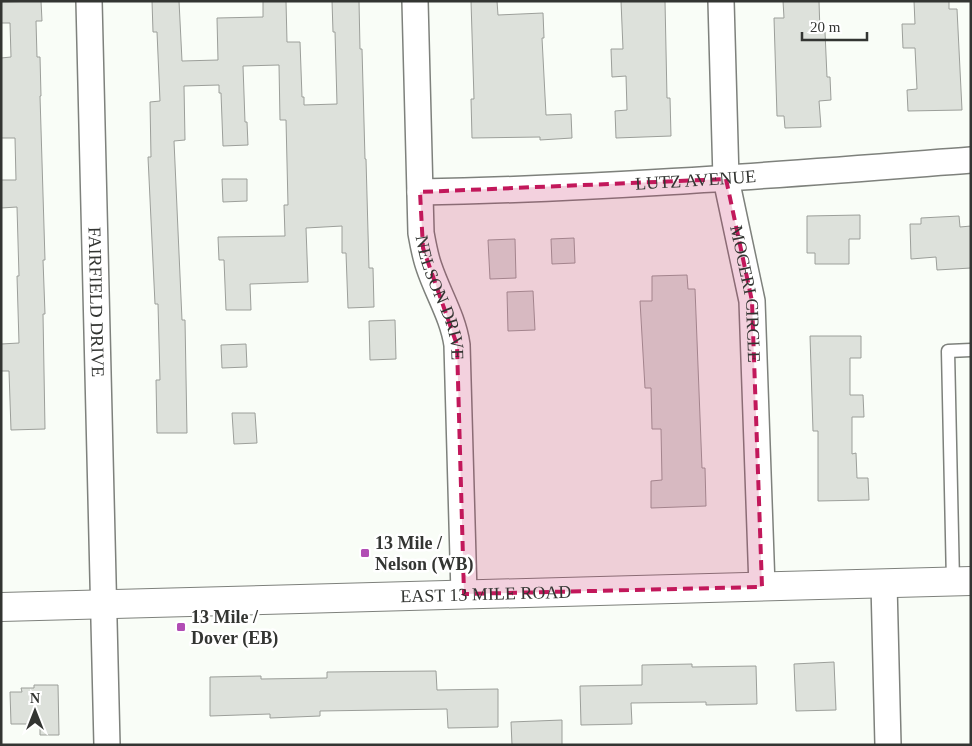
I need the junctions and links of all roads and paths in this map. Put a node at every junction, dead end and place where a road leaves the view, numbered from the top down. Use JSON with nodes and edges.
{"nodes":[{"id":1,"x":89,"y":1,"type":"edge"},
{"id":2,"x":415,"y":1,"type":"edge"},
{"id":3,"x":721,"y":1,"type":"edge"},
{"id":4,"x":971,"y":160,"type":"edge"},
{"id":5,"x":726,"y":179,"type":"junction"},
{"id":6,"x":420,"y":192,"type":"junction"},
{"id":7,"x":971,"y":350,"type":"edge"},
{"id":8,"x":962,"y":582,"type":"edge"},
{"id":9,"x":884,"y":584,"type":"junction"},
{"id":10,"x":762,"y":587,"type":"junction"},
{"id":11,"x":464,"y":594,"type":"junction"},
{"id":12,"x":103,"y":604,"type":"junction"},
{"id":13,"x":1,"y":607,"type":"edge"},
{"id":14,"x":107,"y":745,"type":"edge"},
{"id":15,"x":888,"y":745,"type":"edge"}],
"edges":[{"from":1,"to":12,"type":"street","name":"FAIRFIELD DRIVE"},
{"from":2,"to":6,"type":"street","name":"NELSON DRIVE"},
{"from":3,"to":5,"type":"street","name":"MOCERI CIRCLE"},
{"from":4,"to":5,"type":"street","name":"LUTZ AVENUE"},
{"from":5,"to":6,"type":"street","name":"LUTZ AVENUE"},
{"from":5,"to":10,"type":"street","name":"MOCERI CIRCLE"},
{"from":6,"to":11,"type":"street","name":"NELSON DRIVE"},
{"from":7,"to":8,"type":"lane"},
{"from":8,"to":9,"type":"main road","name":"EAST 13 MILE ROAD"},
{"from":9,"to":10,"type":"main road","name":"EAST 13 MILE ROAD"},
{"from":9,"to":15,"type":"street"},
{"from":10,"to":11,"type":"main road","name":"EAST 13 MILE ROAD"},
{"from":11,"to":12,"type":"main road","name":"EAST 13 MILE ROAD"},
{"from":12,"to":13,"type":"main road","name":"EAST 13 MILE ROAD"},
{"from":12,"to":14,"type":"street","name":"FAIRFIELD DRIVE"}]}
